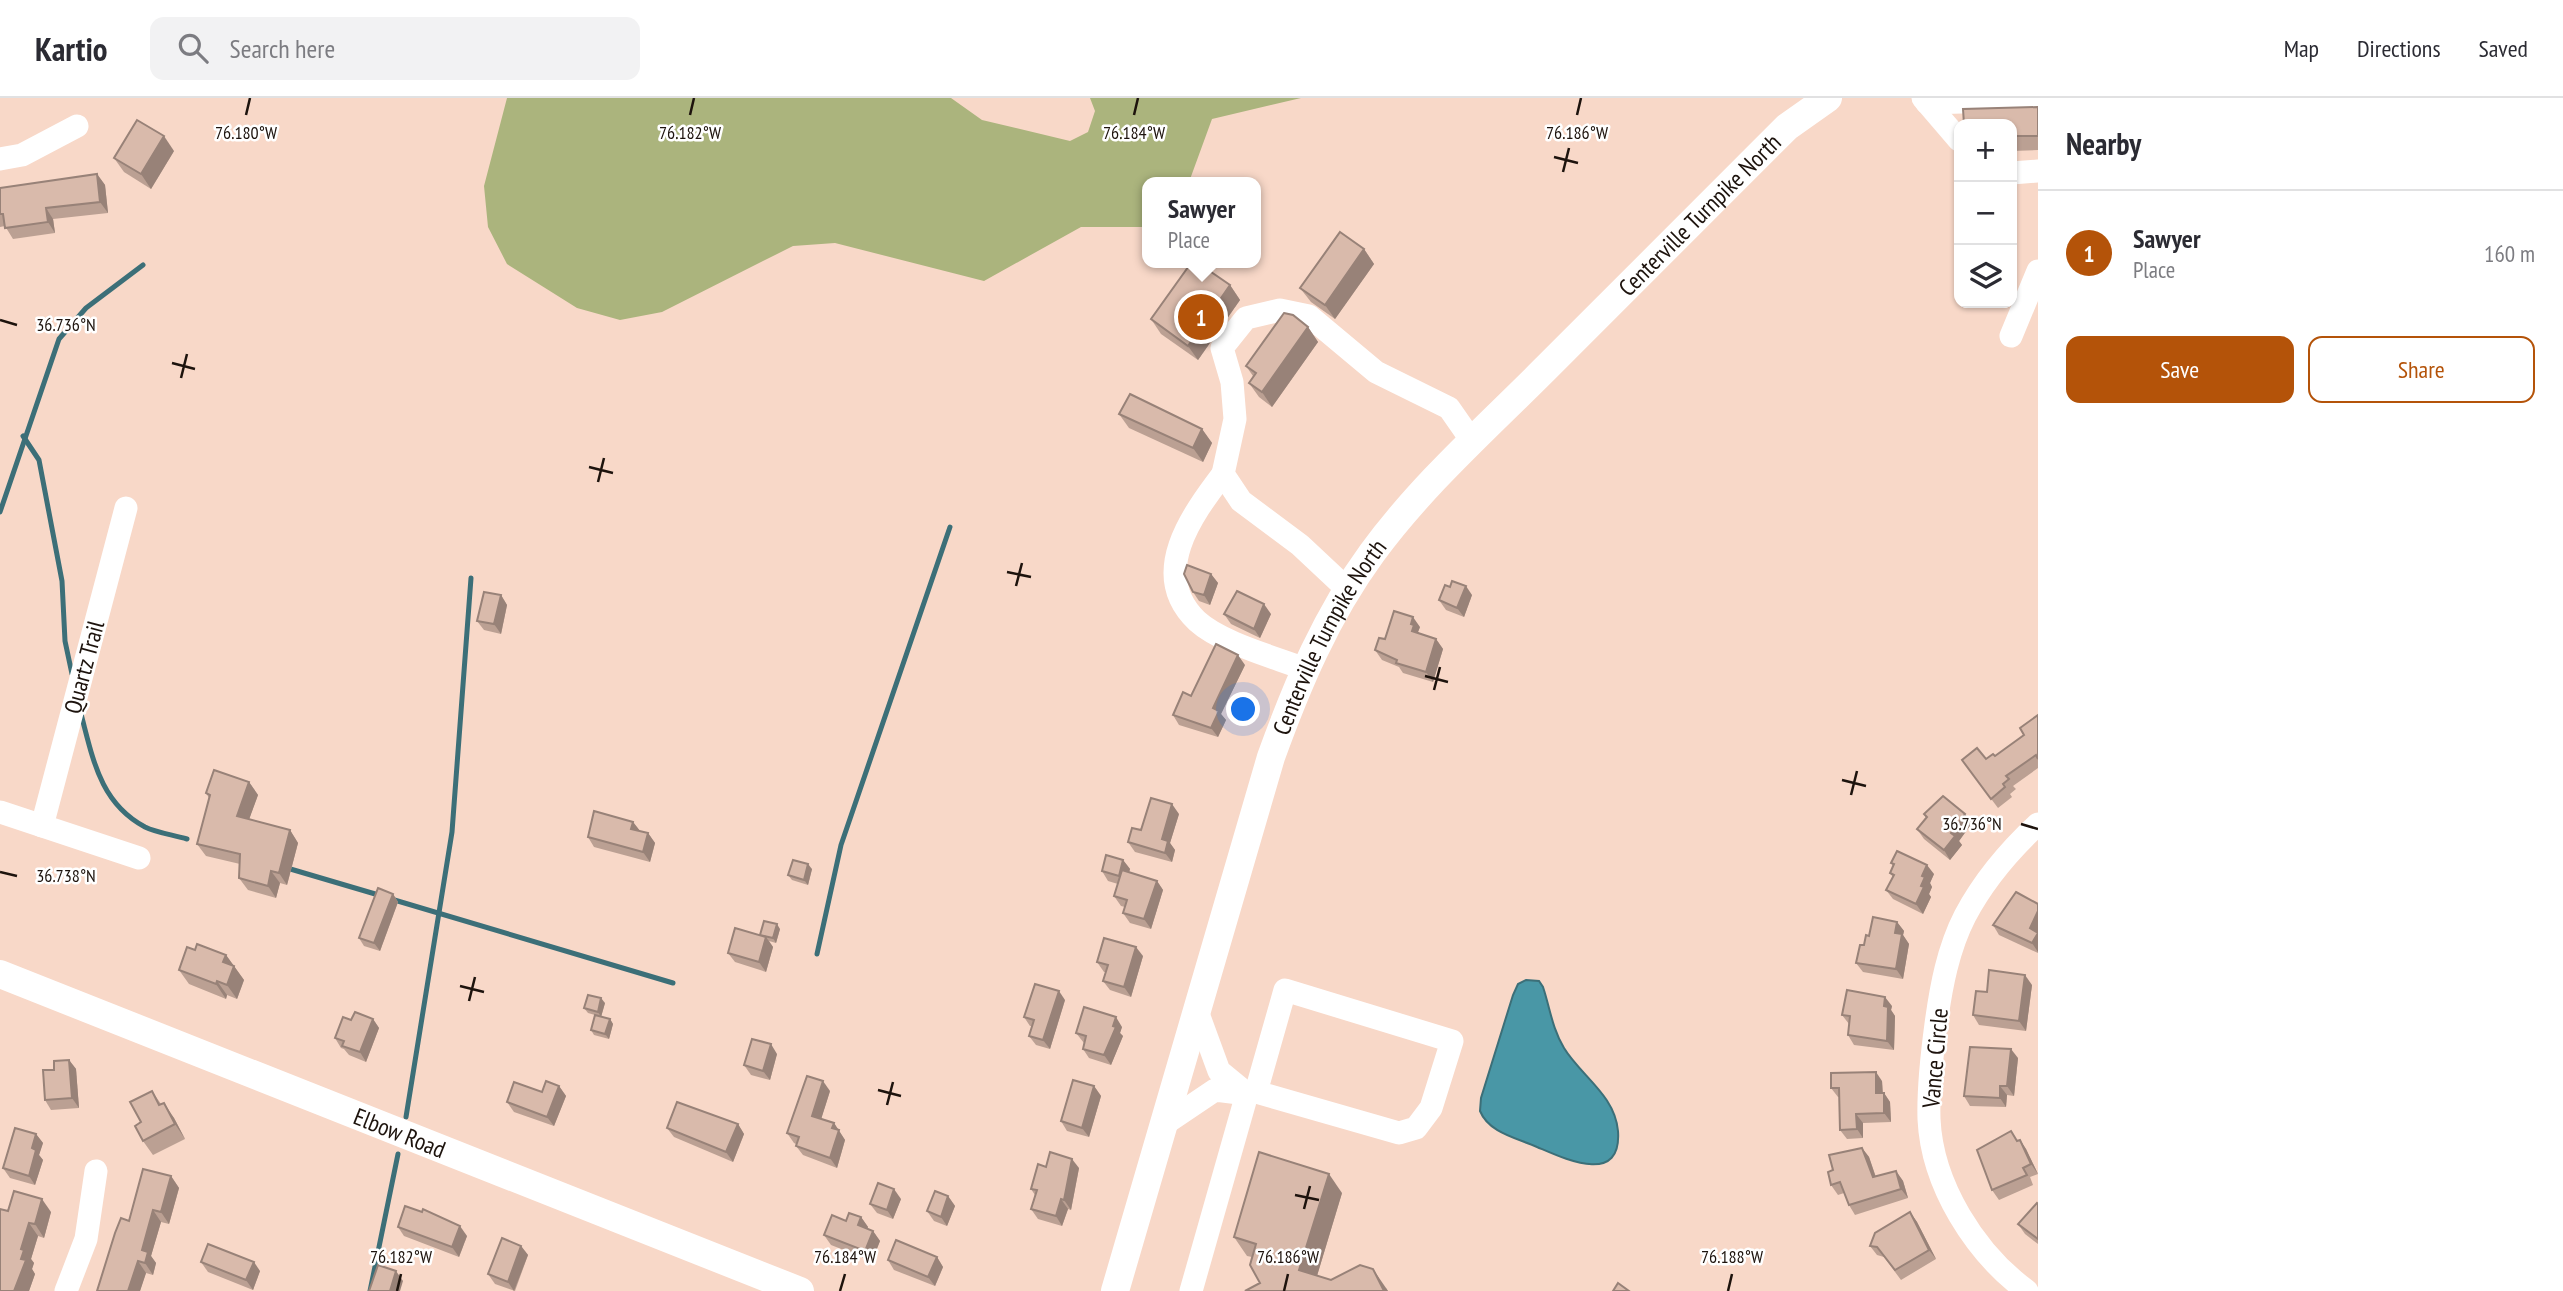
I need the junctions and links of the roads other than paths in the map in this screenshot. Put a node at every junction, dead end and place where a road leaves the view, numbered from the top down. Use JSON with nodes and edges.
{"nodes":[{"id":1,"x":1804,"y":98,"type":"edge"},
{"id":2,"x":1828,"y":98,"type":"edge"},
{"id":3,"x":2038,"y":100,"type":"edge"},
{"id":4,"x":1925,"y":101,"type":"edge"},
{"id":5,"x":77,"y":127,"type":"dead end"},
{"id":6,"x":1787,"y":127,"type":"junction"},
{"id":7,"x":1954,"y":134,"type":"edge"},
{"id":8,"x":0,"y":159,"type":"edge"},
{"id":9,"x":2038,"y":172,"type":"edge"},
{"id":10,"x":2017,"y":173,"type":"edge"},
{"id":11,"x":2038,"y":271,"type":"edge"},
{"id":12,"x":2011,"y":337,"type":"dead end"},
{"id":13,"x":1472,"y":441,"type":"junction"},
{"id":14,"x":1223,"y":474,"type":"junction"},
{"id":15,"x":126,"y":509,"type":"dead end"},
{"id":16,"x":1348,"y":590,"type":"junction"},
{"id":17,"x":1305,"y":669,"type":"junction"},
{"id":18,"x":0,"y":812,"type":"edge"},
{"id":19,"x":2038,"y":824,"type":"edge"},
{"id":20,"x":42,"y":826,"type":"junction"},
{"id":21,"x":139,"y":858,"type":"dead end"},
{"id":22,"x":0,"y":974,"type":"edge"},
{"id":23,"x":1197,"y":1011,"type":"junction"},
{"id":24,"x":1252,"y":1093,"type":"junction"},
{"id":25,"x":1166,"y":1123,"type":"junction"},
{"id":26,"x":96,"y":1171,"type":"dead end"},
{"id":27,"x":1197,"y":1289,"type":"edge"},
{"id":28,"x":66,"y":1291,"type":"edge"},
{"id":29,"x":800,"y":1291,"type":"edge"},
{"id":30,"x":1115,"y":1291,"type":"edge"},
{"id":31,"x":2026,"y":1291,"type":"edge"}],
"edges":[{"from":1,"to":6,"type":"main road","name":"Centerville Turnpike North"},
{"from":2,"to":6,"type":"main road","name":"Centerville Turnpike North"},
{"from":3,"to":4,"type":"street"},
{"from":4,"to":7,"type":"street"},
{"from":5,"to":8,"type":"street"},
{"from":6,"to":13,"type":"main road","name":"Centerville Turnpike North"},
{"from":9,"to":10,"type":"street"},
{"from":11,"to":12,"type":"street"},
{"from":13,"to":14,"type":"street"},
{"from":13,"to":16,"type":"main road","name":"Centerville Turnpike North"},
{"from":14,"to":16,"type":"street"},
{"from":14,"to":17,"type":"street"},
{"from":15,"to":20,"type":"street","name":"Quartz Trail"},
{"from":16,"to":17,"type":"main road","name":"Centerville Turnpike North"},
{"from":17,"to":23,"type":"main road","name":"Centerville Turnpike North"},
{"from":18,"to":20,"type":"street"},
{"from":19,"to":31,"type":"street","name":"Vance Circle"},
{"from":20,"to":21,"type":"street"},
{"from":22,"to":29,"type":"main road","name":"Elbow Road"},
{"from":23,"to":24,"type":"street"},
{"from":23,"to":25,"type":"main road","name":"Centerville Turnpike North"},
{"from":24,"to":24,"type":"street"},
{"from":24,"to":25,"type":"street"},
{"from":24,"to":27,"type":"street"},
{"from":25,"to":30,"type":"main road","name":"Centerville Turnpike North"},
{"from":26,"to":28,"type":"street"}]}
